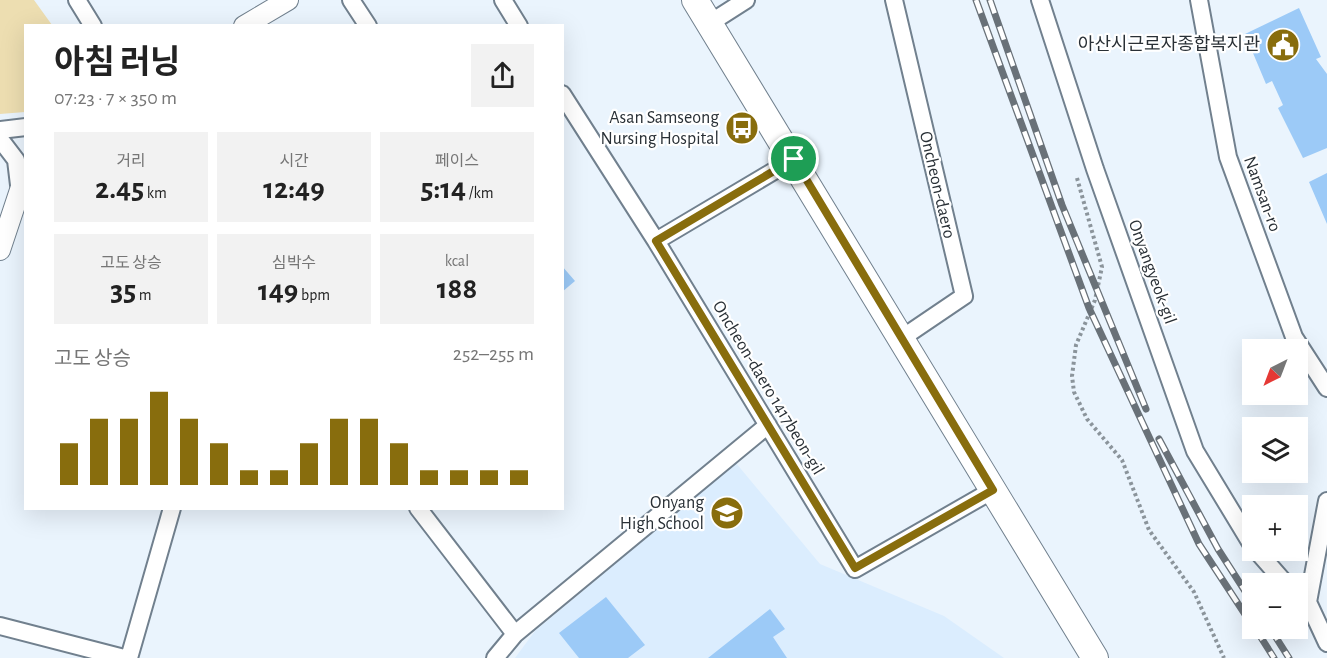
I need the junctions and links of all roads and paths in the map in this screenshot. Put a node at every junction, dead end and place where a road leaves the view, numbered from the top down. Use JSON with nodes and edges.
{"nodes":[{"id":1,"x":77,"y":0,"type":"edge"},
{"id":2,"x":288,"y":0,"type":"edge"},
{"id":3,"x":351,"y":0,"type":"edge"},
{"id":4,"x":503,"y":0,"type":"edge"},
{"id":5,"x":695,"y":0,"type":"edge"},
{"id":6,"x":746,"y":0,"type":"edge"},
{"id":7,"x":894,"y":0,"type":"edge"},
{"id":8,"x":1040,"y":0,"type":"edge"},
{"id":9,"x":1199,"y":0,"type":"edge"},
{"id":10,"x":710,"y":23,"type":"junction"},
{"id":11,"x":92,"y":24,"type":"edge"},
{"id":12,"x":247,"y":24,"type":"edge"},
{"id":13,"x":367,"y":24,"type":"edge"},
{"id":14,"x":518,"y":24,"type":"edge"},
{"id":15,"x":564,"y":97,"type":"edge"},
{"id":16,"x":24,"y":128,"type":"edge"},
{"id":17,"x":0,"y":130,"type":"edge"},
{"id":18,"x":0,"y":139,"type":"edge"},
{"id":19,"x":794,"y":159,"type":"junction"},
{"id":20,"x":1076,"y":176,"type":"dead end"},
{"id":21,"x":22,"y":179,"type":"edge"},
{"id":22,"x":656,"y":241,"type":"junction"},
{"id":23,"x":0,"y":250,"type":"edge"},
{"id":24,"x":902,"y":338,"type":"junction"},
{"id":25,"x":1327,"y":388,"type":"edge"},
{"id":26,"x":768,"y":425,"type":"junction"},
{"id":27,"x":993,"y":490,"type":"junction"},
{"id":28,"x":1327,"y":501,"type":"edge"},
{"id":29,"x":171,"y":510,"type":"edge"},
{"id":30,"x":420,"y":510,"type":"edge"},
{"id":31,"x":1242,"y":529,"type":"edge"},
{"id":32,"x":1266,"y":561,"type":"edge"},
{"id":33,"x":1276,"y":573,"type":"edge"},
{"id":34,"x":1308,"y":578,"type":"edge"},
{"id":35,"x":1308,"y":607,"type":"edge"},
{"id":36,"x":0,"y":626,"type":"edge"},
{"id":37,"x":515,"y":634,"type":"junction"},
{"id":38,"x":1327,"y":643,"type":"edge"},
{"id":39,"x":124,"y":658,"type":"edge"},
{"id":40,"x":129,"y":658,"type":"edge"},
{"id":41,"x":495,"y":658,"type":"edge"},
{"id":42,"x":1095,"y":658,"type":"edge"},
{"id":43,"x":1224,"y":658,"type":"edge"}],
"edges":[{"from":1,"to":11,"type":"street"},
{"from":2,"to":12,"type":"street"},
{"from":3,"to":13,"type":"street"},
{"from":4,"to":14,"type":"street"},
{"from":5,"to":10,"type":"main road"},
{"from":6,"to":10,"type":"street"},
{"from":7,"to":24,"type":"street","name":"Oncheon-daero"},
{"from":8,"to":31,"type":"street","name":"Onyangyeok-gil"},
{"from":9,"to":25,"type":"street","name":"Namsan-ro"},
{"from":10,"to":19,"type":"main road"},
{"from":15,"to":22,"type":"street","name":"Oncheon-daero 1417beon-gil"},
{"from":16,"to":17,"type":"street"},
{"from":18,"to":21,"type":"street"},
{"from":19,"to":22,"type":"street"},
{"from":19,"to":24,"type":"main road"},
{"from":20,"to":43,"type":"path"},
{"from":21,"to":23,"type":"street"},
{"from":22,"to":26,"type":"street","name":"Oncheon-daero 1417beon-gil"},
{"from":24,"to":27,"type":"main road"},
{"from":26,"to":27,"type":"street","name":"Oncheon-daero 1417beon-gil"},
{"from":26,"to":37,"type":"street"},
{"from":27,"to":42,"type":"main road"},
{"from":28,"to":34,"type":"street"},
{"from":29,"to":40,"type":"street"},
{"from":30,"to":37,"type":"street"},
{"from":32,"to":33,"type":"street"},
{"from":35,"to":38,"type":"street"},
{"from":36,"to":39,"type":"street"},
{"from":37,"to":41,"type":"street"}]}
